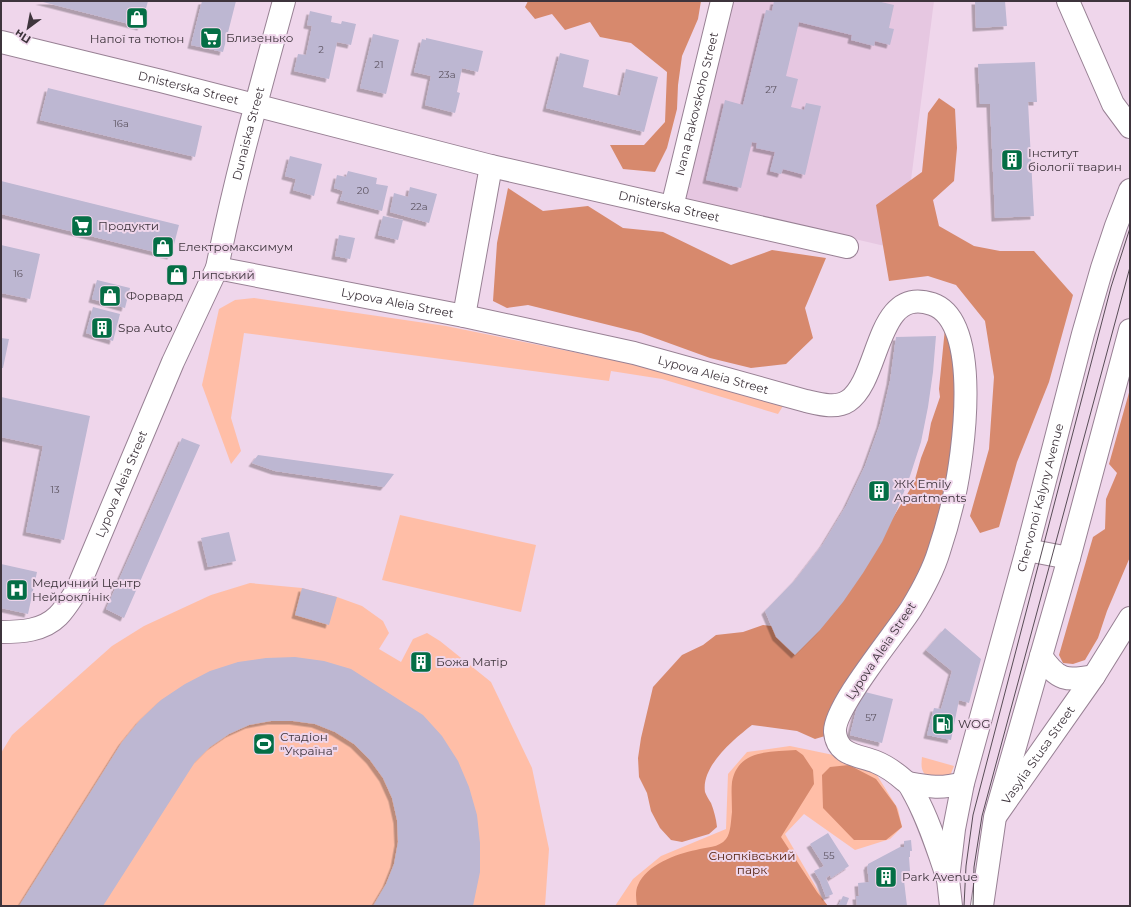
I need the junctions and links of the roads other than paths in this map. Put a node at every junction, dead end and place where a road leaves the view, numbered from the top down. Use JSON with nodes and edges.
{"nodes":[{"id":1,"x":284,"y":1,"type":"edge"},
{"id":2,"x":722,"y":1,"type":"edge"},
{"id":3,"x":1068,"y":1,"type":"edge"},
{"id":4,"x":1,"y":42,"type":"edge"},
{"id":5,"x":256,"y":106,"type":"junction"},
{"id":6,"x":1130,"y":127,"type":"edge"},
{"id":7,"x":491,"y":166,"type":"junction"},
{"id":8,"x":1130,"y":190,"type":"edge"},
{"id":9,"x":672,"y":207,"type":"junction"},
{"id":10,"x":847,"y":247,"type":"dead end"},
{"id":11,"x":217,"y":268,"type":"junction"},
{"id":12,"x":464,"y":316,"type":"junction"},
{"id":13,"x":1130,"y":330,"type":"edge"},
{"id":14,"x":1027,"y":550,"type":"junction"},
{"id":15,"x":1069,"y":558,"type":"junction"},
{"id":16,"x":1130,"y":618,"type":"edge"},
{"id":17,"x":1,"y":632,"type":"edge"},
{"id":18,"x":1041,"y":656,"type":"junction"},
{"id":19,"x":1094,"y":676,"type":"junction"},
{"id":20,"x":908,"y":783,"type":"junction"},
{"id":21,"x":963,"y":783,"type":"junction"},
{"id":22,"x":995,"y":817,"type":"junction"},
{"id":23,"x":948,"y":878,"type":"junction"},
{"id":24,"x":951,"y":906,"type":"edge"},
{"id":25,"x":982,"y":906,"type":"edge"}],
"edges":[{"from":1,"to":5,"type":"street","name":"Dunaiska Street"},
{"from":2,"to":9,"type":"street","name":"Ivana Rakovskoho Street"},
{"from":3,"to":6,"type":"street"},
{"from":4,"to":5,"type":"street","name":"Dnisterska Street"},
{"from":5,"to":7,"type":"street","name":"Dnisterska Street"},
{"from":5,"to":11,"type":"street","name":"Dunaiska Street"},
{"from":7,"to":9,"type":"street","name":"Dnisterska Street"},
{"from":7,"to":12,"type":"street"},
{"from":8,"to":14,"type":"street","name":"Chervonoi Kalyny Avenue"},
{"from":9,"to":10,"type":"street","name":"Dnisterska Street"},
{"from":11,"to":12,"type":"street","name":"Lypova Aleia Street"},
{"from":11,"to":17,"type":"street","name":"Lypova Aleia Street"},
{"from":12,"to":20,"type":"street","name":"Lypova Aleia Street"},
{"from":13,"to":15,"type":"street"},
{"from":14,"to":15,"type":"street"},
{"from":14,"to":21,"type":"street","name":"Chervonoi Kalyny Avenue"},
{"from":15,"to":18,"type":"street"},
{"from":16,"to":19,"type":"street","name":"Vasylia Stusa Street"},
{"from":18,"to":19,"type":"street"},
{"from":18,"to":22,"type":"street"},
{"from":19,"to":22,"type":"street","name":"Vasylia Stusa Street"},
{"from":20,"to":21,"type":"street"},
{"from":20,"to":23,"type":"street","name":"Lypova Aleia Street"},
{"from":21,"to":23,"type":"street","name":"Chervonoi Kalyny Avenue"},
{"from":22,"to":25,"type":"street","name":"Vasylia Stusa Street"},
{"from":23,"to":24,"type":"street"}]}
